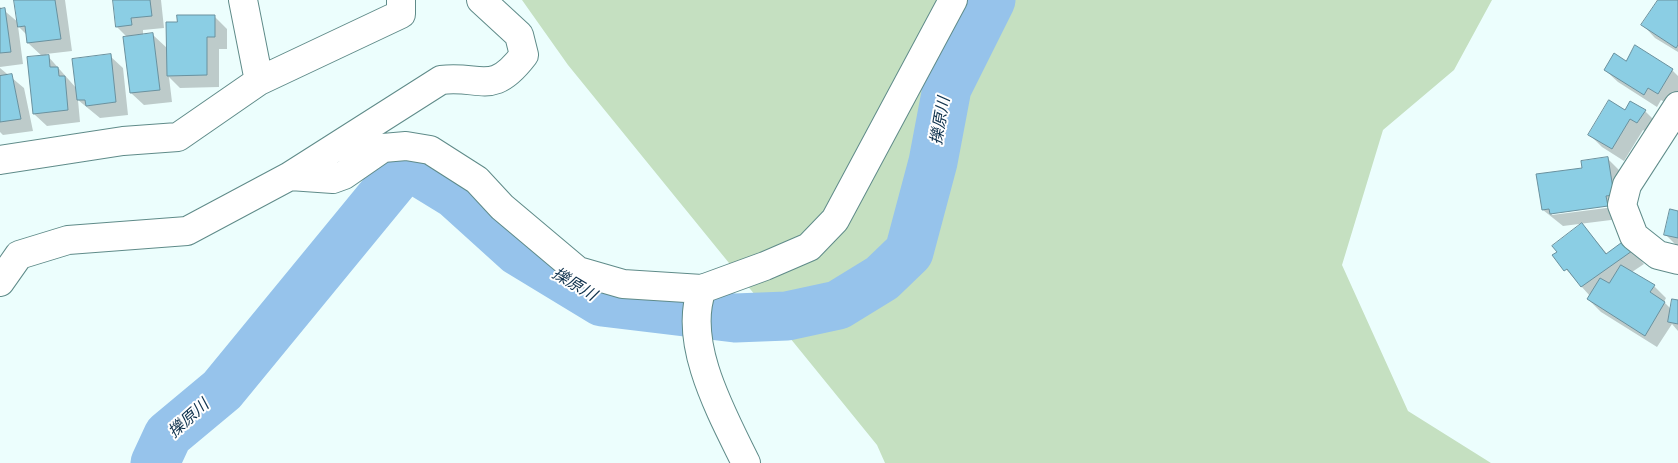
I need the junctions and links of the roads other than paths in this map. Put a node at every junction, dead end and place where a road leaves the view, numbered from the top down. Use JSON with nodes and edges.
{"nodes":[{"id":1,"x":243,"y":0,"type":"edge"},
{"id":2,"x":401,"y":0,"type":"edge"},
{"id":3,"x":481,"y":0,"type":"edge"},
{"id":4,"x":953,"y":0,"type":"edge"},
{"id":5,"x":259,"y":82,"type":"junction"},
{"id":6,"x":1676,"y":112,"type":"edge"},
{"id":7,"x":0,"y":160,"type":"edge"},
{"id":8,"x":290,"y":176,"type":"junction"},
{"id":9,"x":1678,"y":260,"type":"edge"},
{"id":10,"x":0,"y":282,"type":"edge"},
{"id":11,"x":700,"y":296,"type":"junction"},
{"id":12,"x":746,"y":463,"type":"edge"}],
"edges":[{"from":1,"to":5,"type":"street"},
{"from":2,"to":5,"type":"street"},
{"from":3,"to":8,"type":"street"},
{"from":4,"to":11,"type":"street"},
{"from":5,"to":7,"type":"street"},
{"from":6,"to":9,"type":"street"},
{"from":8,"to":10,"type":"street"},
{"from":8,"to":11,"type":"street"},
{"from":11,"to":12,"type":"street"}]}
